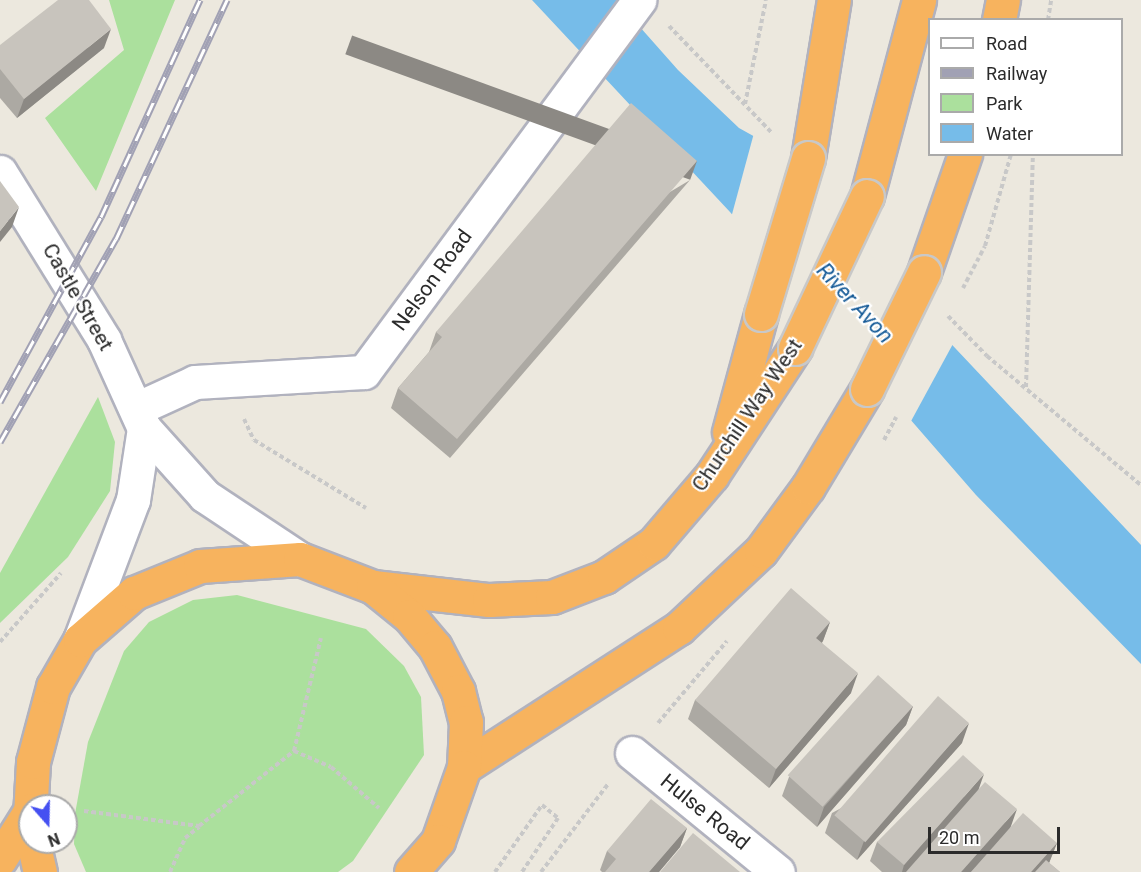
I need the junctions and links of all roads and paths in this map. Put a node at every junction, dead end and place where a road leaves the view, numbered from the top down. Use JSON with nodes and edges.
{"nodes":[{"id":1,"x":766,"y":0,"type":"edge"},
{"id":2,"x":834,"y":0,"type":"edge"},
{"id":3,"x":919,"y":0,"type":"edge"},
{"id":4,"x":1003,"y":0,"type":"edge"},
{"id":5,"x":1052,"y":0,"type":"edge"},
{"id":6,"x":635,"y":5,"type":"edge"},
{"id":7,"x":999,"y":18,"type":"edge"},
{"id":8,"x":1048,"y":18,"type":"edge"},
{"id":9,"x":745,"y":105,"type":"dead end"},
{"id":10,"x":964,"y":156,"type":"edge"},
{"id":11,"x":1010,"y":156,"type":"edge"},
{"id":12,"x":1033,"y":156,"type":"edge"},
{"id":13,"x":0,"y":172,"type":"edge"},
{"id":14,"x":985,"y":246,"type":"dead end"},
{"id":15,"x":234,"y":378,"type":"junction"},
{"id":16,"x":1026,"y":387,"type":"dead end"},
{"id":17,"x":140,"y":419,"type":"junction"},
{"id":18,"x":884,"y":440,"type":"dead end"},
{"id":19,"x":878,"y":450,"type":"dead end"},
{"id":20,"x":720,"y":462,"type":"junction"},
{"id":21,"x":366,"y":508,"type":"dead end"},
{"id":22,"x":300,"y":559,"type":"junction"},
{"id":23,"x":373,"y":587,"type":"junction"},
{"id":24,"x":732,"y":636,"type":"dead end"},
{"id":25,"x":321,"y":638,"type":"dead end"},
{"id":26,"x":80,"y":640,"type":"junction"},
{"id":27,"x":294,"y":751,"type":"junction"},
{"id":28,"x":632,"y":753,"type":"junction"},
{"id":29,"x":464,"y":767,"type":"junction"},
{"id":30,"x":31,"y":794,"type":"edge"},
{"id":31,"x":379,"y":808,"type":"dead end"},
{"id":32,"x":84,"y":811,"type":"dead end"},
{"id":33,"x":199,"y":826,"type":"junction"},
{"id":34,"x":18,"y":831,"type":"edge"},
{"id":35,"x":36,"y":854,"type":"edge"},
{"id":36,"x":0,"y":860,"type":"edge"},
{"id":37,"x":40,"y":872,"type":"edge"},
{"id":38,"x":170,"y":872,"type":"edge"},
{"id":39,"x":411,"y":872,"type":"edge"},
{"id":40,"x":495,"y":872,"type":"edge"},
{"id":41,"x":522,"y":872,"type":"edge"},
{"id":42,"x":541,"y":872,"type":"edge"},
{"id":43,"x":778,"y":872,"type":"edge"}],
"edges":[{"from":1,"to":9,"type":"path"},
{"from":2,"to":20,"type":"highway","bridge":true},
{"from":3,"to":20,"type":"highway","name":"Churchill Way West","bridge":true},
{"from":4,"to":7,"type":"highway"},
{"from":5,"to":8,"type":"path"},
{"from":6,"to":15,"type":"street","name":"Nelson Road"},
{"from":10,"to":29,"type":"highway","bridge":true},
{"from":11,"to":14,"type":"path"},
{"from":12,"to":16,"type":"path"},
{"from":13,"to":17,"type":"street","name":"Castle Street"},
{"from":15,"to":17,"type":"street","name":"Nelson Road"},
{"from":15,"to":21,"type":"path"},
{"from":17,"to":22,"type":"street","name":"Castle Street"},
{"from":17,"to":26,"type":"street"},
{"from":18,"to":19,"type":"path"},
{"from":20,"to":23,"type":"highway","name":"Churchill Way West"},
{"from":22,"to":23,"type":"highway"},
{"from":22,"to":26,"type":"highway"},
{"from":23,"to":29,"type":"highway"},
{"from":24,"to":28,"type":"path"},
{"from":25,"to":27,"type":"path"},
{"from":26,"to":30,"type":"highway"},
{"from":27,"to":31,"type":"path"},
{"from":27,"to":33,"type":"path"},
{"from":28,"to":42,"type":"path"},
{"from":28,"to":43,"type":"street","name":"Hulse Road"},
{"from":29,"to":39,"type":"highway"},
{"from":32,"to":33,"type":"path"},
{"from":33,"to":38,"type":"path"},
{"from":34,"to":36,"type":"highway"},
{"from":35,"to":37,"type":"highway"},
{"from":40,"to":41,"type":"path"}]}
